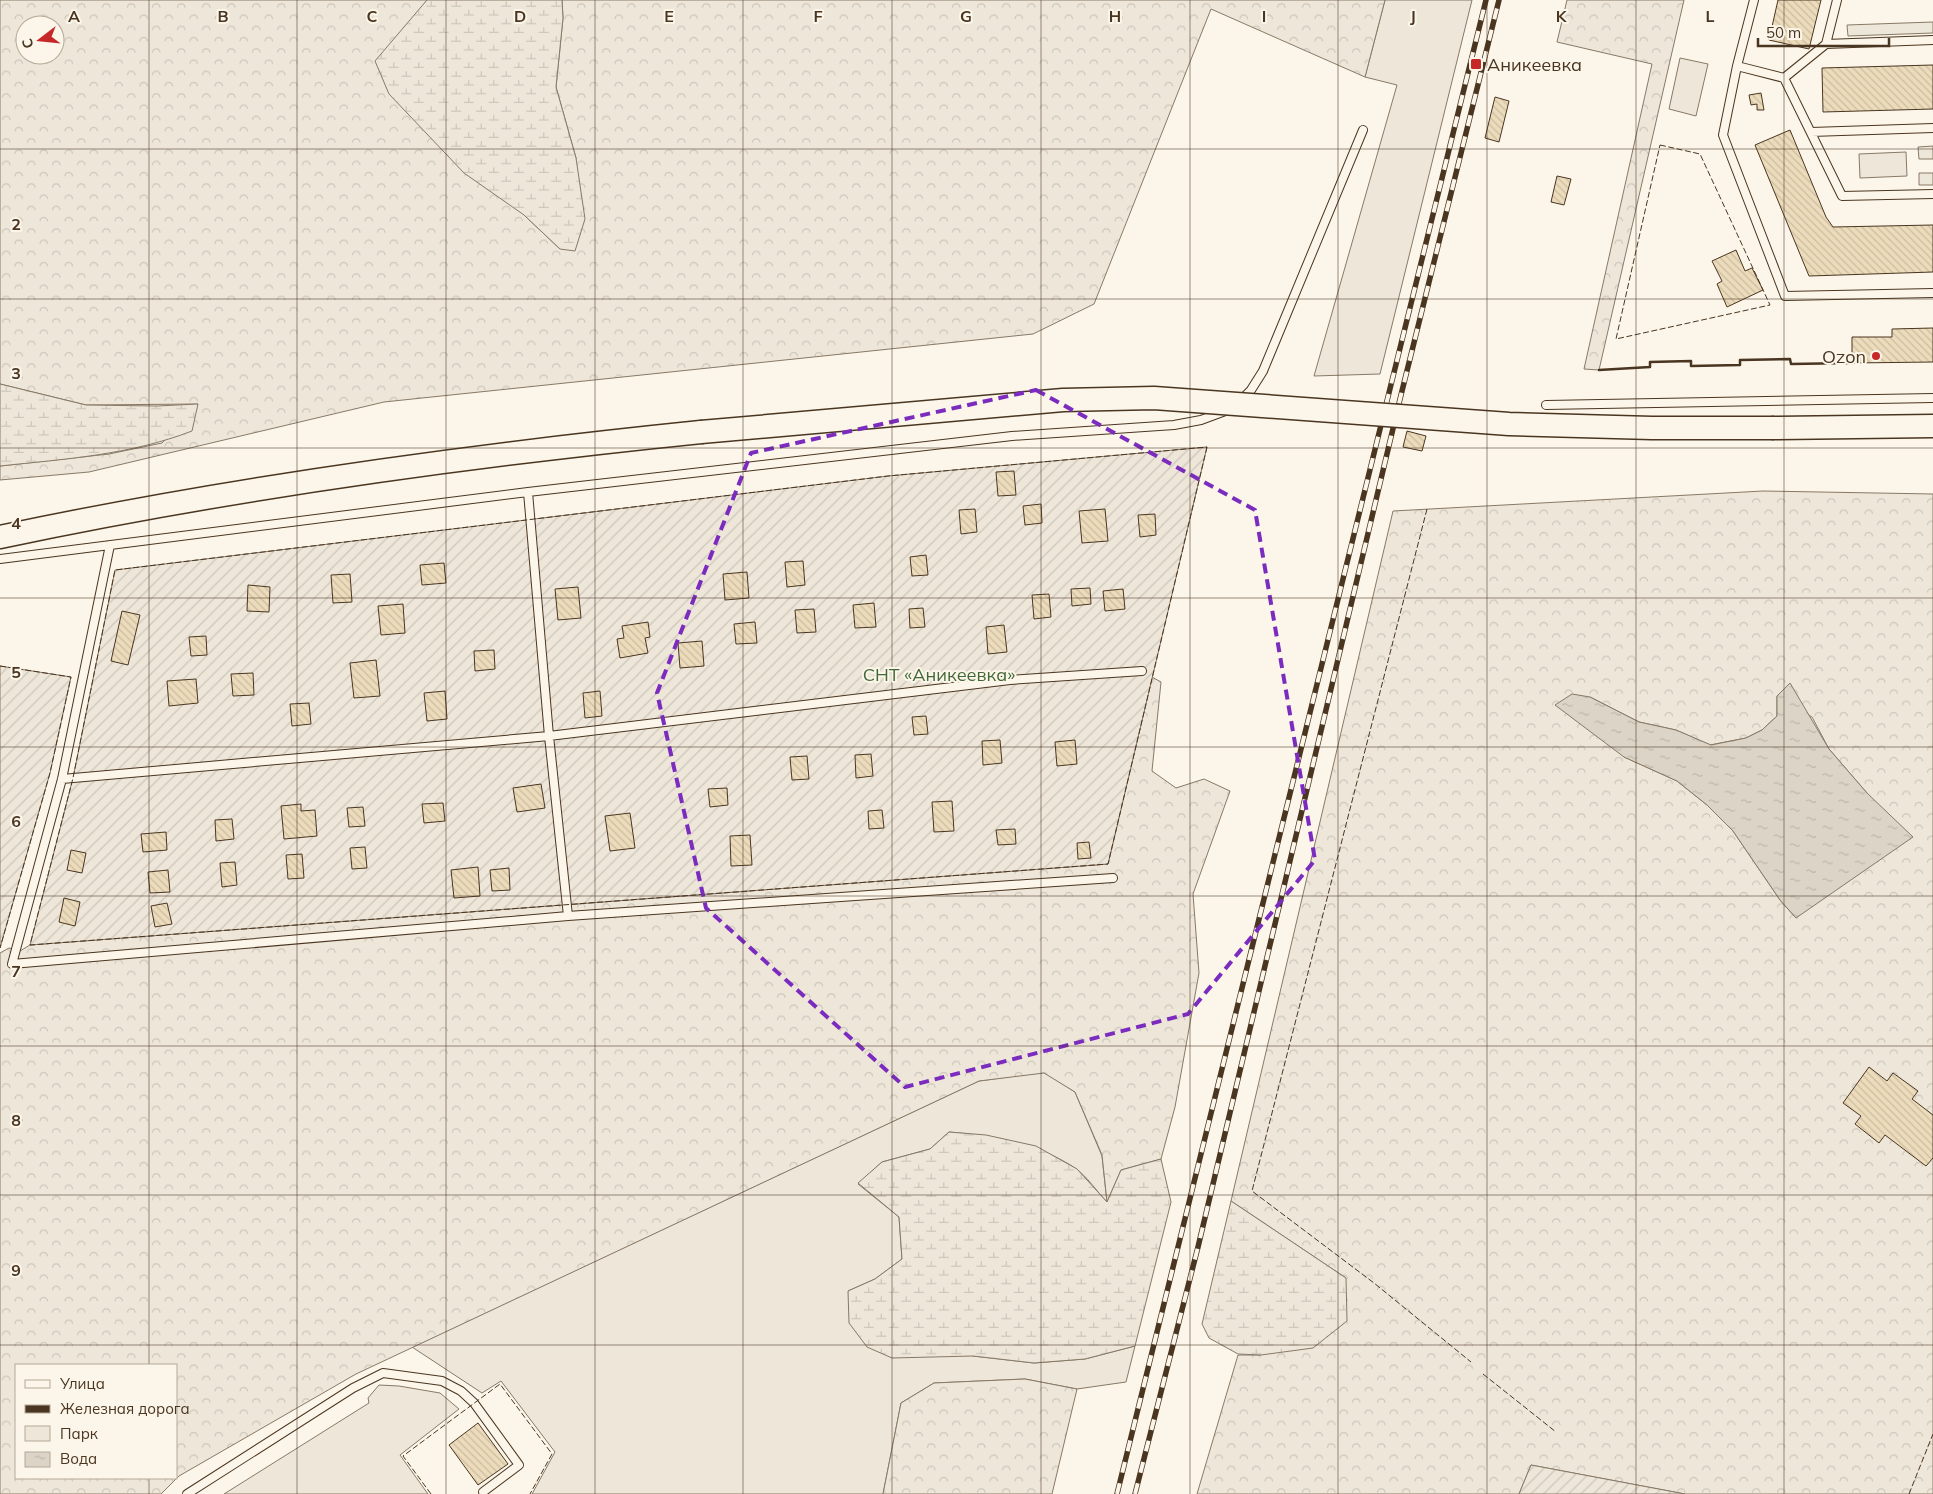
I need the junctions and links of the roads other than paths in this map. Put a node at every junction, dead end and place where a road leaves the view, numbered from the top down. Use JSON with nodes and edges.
{"nodes":[{"id":1,"x":1754,"y":0,"type":"edge"},
{"id":2,"x":1837,"y":0,"type":"edge"},
{"id":3,"x":1933,"y":40,"type":"edge"},
{"id":4,"x":1826,"y":44,"type":"junction"},
{"id":5,"x":1738,"y":66,"type":"junction"},
{"id":6,"x":1784,"y":78,"type":"junction"},
{"id":7,"x":1933,"y":128,"type":"edge"},
{"id":8,"x":1363,"y":130,"type":"dead end"},
{"id":9,"x":1811,"y":132,"type":"junction"},
{"id":10,"x":1933,"y":194,"type":"edge"},
{"id":11,"x":1933,"y":293,"type":"edge"},
{"id":12,"x":1933,"y":398,"type":"edge"},
{"id":13,"x":1546,"y":405,"type":"dead end"},
{"id":14,"x":1933,"y":426,"type":"edge"},
{"id":15,"x":528,"y":492,"type":"junction"},
{"id":16,"x":0,"y":537,"type":"edge"},
{"id":17,"x":110,"y":545,"type":"junction"},
{"id":18,"x":0,"y":559,"type":"edge"},
{"id":19,"x":1142,"y":670,"type":"dead end"},
{"id":20,"x":549,"y":736,"type":"junction"},
{"id":21,"x":62,"y":779,"type":"junction"},
{"id":22,"x":1113,"y":878,"type":"dead end"},
{"id":23,"x":568,"y":916,"type":"junction"},
{"id":24,"x":483,"y":1492,"type":"dead end"},
{"id":25,"x":187,"y":1494,"type":"edge"}],
"edges":[{"from":1,"to":5,"type":"lane"},
{"from":2,"to":4,"type":"lane"},
{"from":3,"to":4,"type":"lane"},
{"from":4,"to":6,"type":"lane"},
{"from":5,"to":6,"type":"lane"},
{"from":5,"to":11,"type":"lane"},
{"from":6,"to":9,"type":"lane"},
{"from":7,"to":9,"type":"lane"},
{"from":8,"to":15,"type":"lane"},
{"from":9,"to":10,"type":"lane"},
{"from":12,"to":13,"type":"lane"},
{"from":14,"to":16,"type":"street","bridge":true},
{"from":15,"to":17,"type":"lane"},
{"from":15,"to":20,"type":"lane"},
{"from":17,"to":18,"type":"lane"},
{"from":17,"to":21,"type":"lane"},
{"from":19,"to":20,"type":"lane"},
{"from":20,"to":21,"type":"lane"},
{"from":20,"to":23,"type":"lane"},
{"from":21,"to":23,"type":"lane"},
{"from":22,"to":23,"type":"lane"},
{"from":24,"to":25,"type":"lane"}]}
